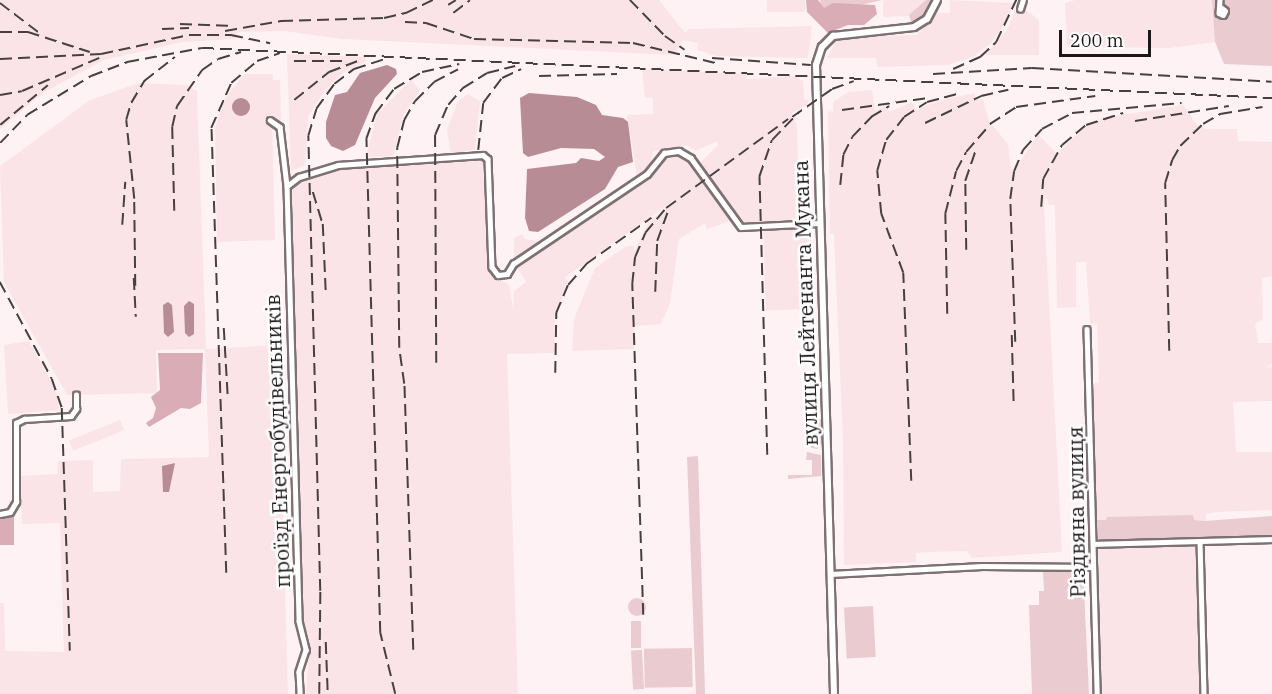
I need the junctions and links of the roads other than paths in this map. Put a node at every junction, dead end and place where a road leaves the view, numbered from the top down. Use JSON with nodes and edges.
{"nodes":[{"id":1,"x":937,"y":0,"type":"edge"},
{"id":2,"x":1023,"y":0,"type":"edge"},
{"id":3,"x":1220,"y":0,"type":"edge"},
{"id":4,"x":1221,"y":8,"type":"dead end"},
{"id":5,"x":1020,"y":9,"type":"dead end"},
{"id":6,"x":270,"y":120,"type":"dead end"},
{"id":7,"x":287,"y":186,"type":"junction"},
{"id":8,"x":819,"y":224,"type":"junction"},
{"id":9,"x":1087,"y":329,"type":"dead end"},
{"id":10,"x":76,"y":395,"type":"dead end"},
{"id":11,"x":0,"y":514,"type":"edge"},
{"id":12,"x":1272,"y":539,"type":"edge"},
{"id":13,"x":1200,"y":541,"type":"junction"},
{"id":14,"x":1094,"y":544,"type":"junction"},
{"id":15,"x":1094,"y":567,"type":"junction"},
{"id":16,"x":830,"y":574,"type":"junction"},
{"id":17,"x":300,"y":694,"type":"edge"},
{"id":18,"x":834,"y":694,"type":"edge"},
{"id":19,"x":1097,"y":694,"type":"edge"},
{"id":20,"x":1204,"y":694,"type":"edge"}],
"edges":[{"from":1,"to":8,"type":"main road","name":"вулиця Лейтенанта Мукана"},
{"from":2,"to":5,"type":"street"},
{"from":3,"to":4,"type":"street"},
{"from":6,"to":7,"type":"street","name":"проїзд Енергобудівельників"},
{"from":7,"to":8,"type":"street"},
{"from":7,"to":17,"type":"street","name":"проїзд Енергобудівельників"},
{"from":8,"to":16,"type":"main road","name":"вулиця Лейтенанта Мукана"},
{"from":9,"to":14,"type":"street","name":"Різдвяна вулиця"},
{"from":10,"to":11,"type":"street"},
{"from":12,"to":13,"type":"street"},
{"from":13,"to":14,"type":"street"},
{"from":13,"to":20,"type":"street"},
{"from":14,"to":15,"type":"street","name":"Різдвяна вулиця"},
{"from":15,"to":16,"type":"street"},
{"from":15,"to":19,"type":"street","name":"Різдвяна вулиця"},
{"from":16,"to":18,"type":"main road","name":"вулиця Лейтенанта Мукана"}]}
